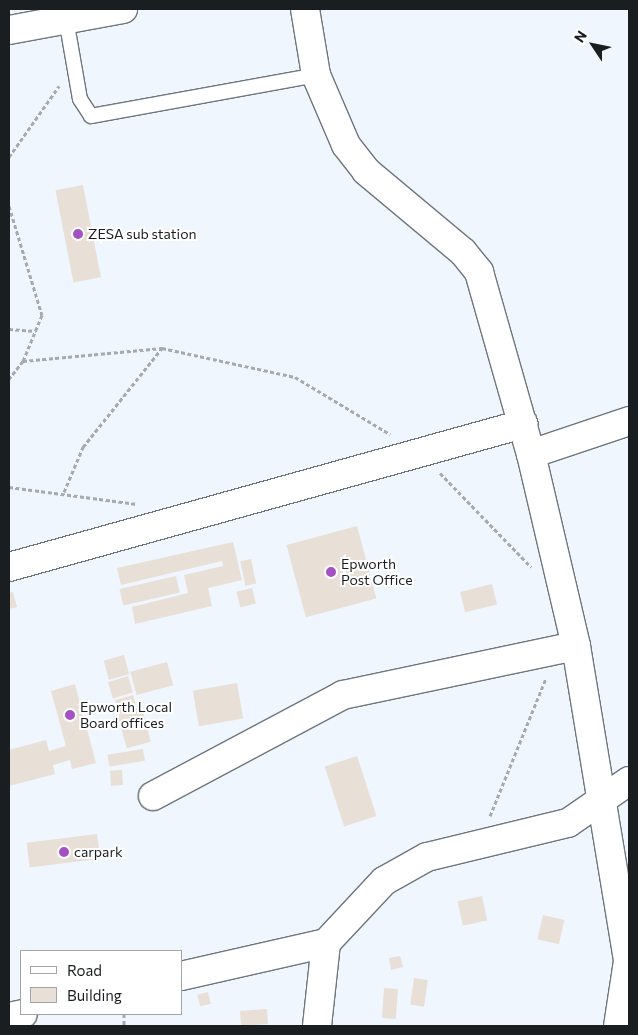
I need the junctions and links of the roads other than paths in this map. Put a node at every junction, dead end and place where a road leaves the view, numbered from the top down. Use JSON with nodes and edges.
{"nodes":[{"id":1,"x":305,"y":9,"type":"edge"},
{"id":2,"x":111,"y":10,"type":"edge"},
{"id":3,"x":66,"y":19,"type":"junction"},
{"id":4,"x":9,"y":30,"type":"edge"},
{"id":5,"x":316,"y":74,"type":"junction"},
{"id":6,"x":629,"y":421,"type":"edge"},
{"id":7,"x":523,"y":424,"type":"junction"},
{"id":8,"x":531,"y":454,"type":"junction"},
{"id":9,"x":9,"y":567,"type":"edge"},
{"id":10,"x":566,"y":647,"type":"junction"},
{"id":11,"x":629,"y":782,"type":"edge"},
{"id":12,"x":153,"y":796,"type":"dead end"},
{"id":13,"x":600,"y":803,"type":"junction"},
{"id":14,"x":326,"y":943,"type":"junction"},
{"id":15,"x":629,"y":961,"type":"edge"},
{"id":16,"x":182,"y":976,"type":"edge"},
{"id":17,"x":317,"y":1026,"type":"edge"},
{"id":18,"x":618,"y":1026,"type":"edge"}],
"edges":[{"from":1,"to":5,"type":"street"},
{"from":2,"to":3,"type":"street"},
{"from":3,"to":4,"type":"street"},
{"from":3,"to":5,"type":"lane"},
{"from":5,"to":7,"type":"street"},
{"from":6,"to":8,"type":"street"},
{"from":7,"to":8,"type":"street"},
{"from":7,"to":9,"type":"street"},
{"from":8,"to":10,"type":"street"},
{"from":10,"to":12,"type":"street"},
{"from":10,"to":13,"type":"street"},
{"from":11,"to":13,"type":"street"},
{"from":13,"to":14,"type":"street"},
{"from":13,"to":15,"type":"street"},
{"from":14,"to":16,"type":"street"},
{"from":14,"to":17,"type":"street"},
{"from":15,"to":18,"type":"street"}]}
